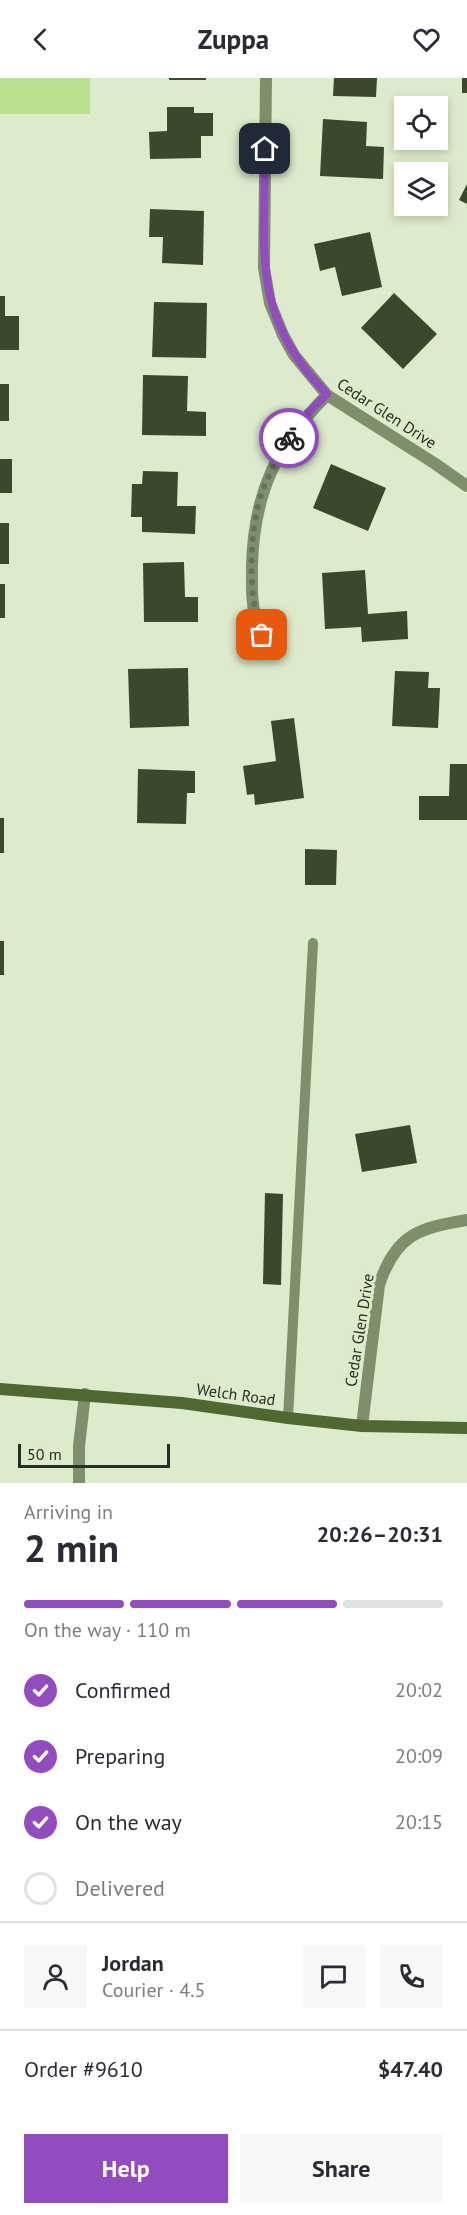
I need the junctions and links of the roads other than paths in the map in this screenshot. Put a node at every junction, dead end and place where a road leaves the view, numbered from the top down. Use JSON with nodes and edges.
{"nodes":[{"id":1,"x":266,"y":78,"type":"edge"},
{"id":2,"x":327,"y":394,"type":"junction"},
{"id":3,"x":467,"y":486,"type":"edge"},
{"id":4,"x":268,"y":650,"type":"dead end"},
{"id":5,"x":313,"y":943,"type":"dead end"},
{"id":6,"x":467,"y":1220,"type":"edge"},
{"id":7,"x":0,"y":1389,"type":"edge"},
{"id":8,"x":85,"y":1394,"type":"junction"},
{"id":9,"x":288,"y":1418,"type":"junction"},
{"id":10,"x":362,"y":1426,"type":"junction"},
{"id":11,"x":467,"y":1428,"type":"edge"},
{"id":12,"x":79,"y":1483,"type":"edge"}],
"edges":[{"from":1,"to":2,"type":"street","name":"Cedar Glen Drive"},
{"from":2,"to":3,"type":"street","name":"Cedar Glen Drive"},
{"from":2,"to":4,"type":"street"},
{"from":5,"to":9,"type":"lane"},
{"from":6,"to":10,"type":"street","name":"Cedar Glen Drive"},
{"from":7,"to":8,"type":"main road","name":"Welch Road"},
{"from":8,"to":9,"type":"main road","name":"Welch Road"},
{"from":8,"to":12,"type":"street"},
{"from":9,"to":10,"type":"main road","name":"Welch Road"},
{"from":10,"to":11,"type":"main road","name":"Welch Road"}]}
